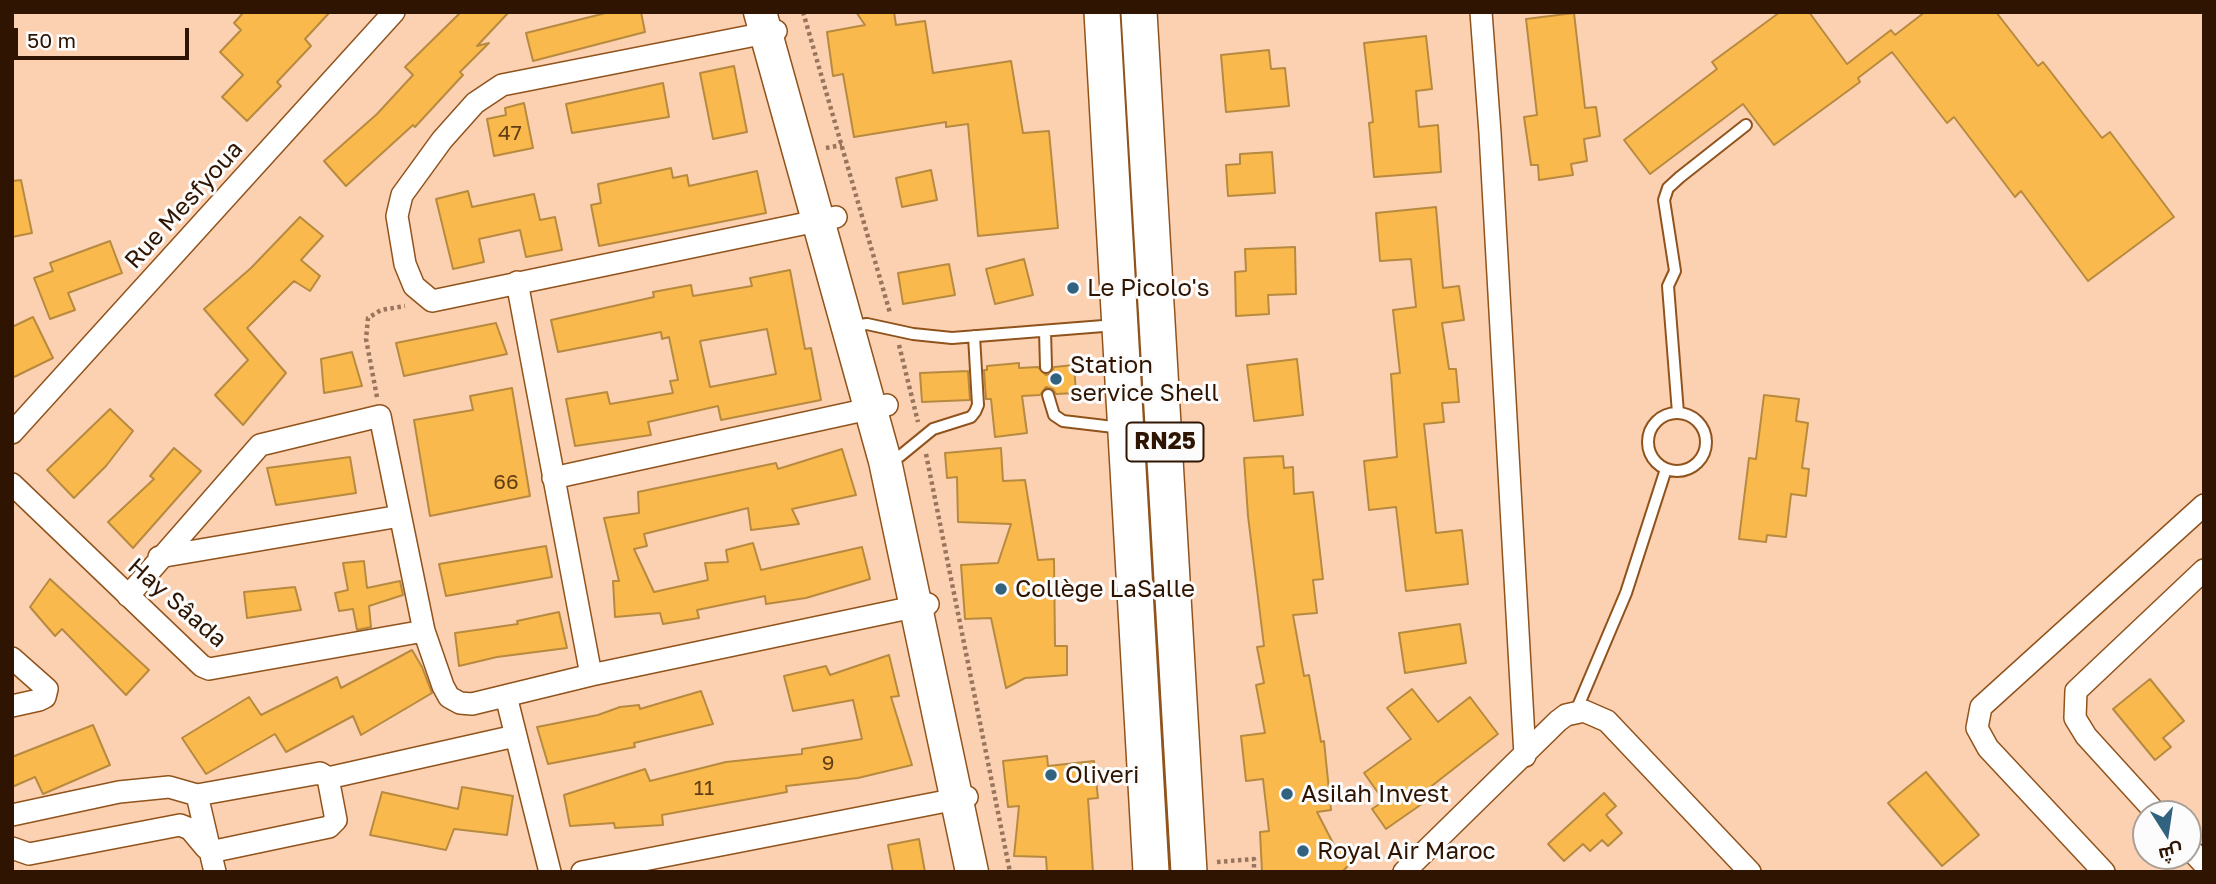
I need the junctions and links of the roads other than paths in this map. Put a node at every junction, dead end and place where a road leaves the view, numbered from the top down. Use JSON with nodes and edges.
{"nodes":[{"id":1,"x":394,"y":12,"type":"edge"},
{"id":2,"x":1102,"y":12,"type":"edge"},
{"id":3,"x":1139,"y":12,"type":"edge"},
{"id":4,"x":1480,"y":12,"type":"edge"},
{"id":5,"x":771,"y":22,"type":"edge"},
{"id":6,"x":1746,"y":125,"type":"dead end"},
{"id":7,"x":827,"y":218,"type":"junction"},
{"id":8,"x":517,"y":282,"type":"junction"},
{"id":9,"x":857,"y":325,"type":"junction"},
{"id":10,"x":1119,"y":325,"type":"junction"},
{"id":11,"x":1045,"y":331,"type":"junction"},
{"id":12,"x":974,"y":336,"type":"junction"},
{"id":13,"x":1046,"y":367,"type":"dead end"},
{"id":14,"x":1048,"y":395,"type":"dead end"},
{"id":15,"x":879,"y":406,"type":"junction"},
{"id":16,"x":1678,"y":413,"type":"junction"},
{"id":17,"x":15,"y":424,"type":"edge"},
{"id":18,"x":1125,"y":429,"type":"junction"},
{"id":19,"x":893,"y":459,"type":"junction"},
{"id":20,"x":1666,"y":469,"type":"junction"},
{"id":21,"x":553,"y":478,"type":"junction"},
{"id":22,"x":12,"y":484,"type":"edge"},
{"id":23,"x":2204,"y":505,"type":"edge"},
{"id":24,"x":400,"y":516,"type":"junction"},
{"id":25,"x":159,"y":557,"type":"junction"},
{"id":26,"x":2204,"y":570,"type":"edge"},
{"id":27,"x":128,"y":596,"type":"junction"},
{"id":28,"x":924,"y":605,"type":"junction"},
{"id":29,"x":424,"y":631,"type":"junction"},
{"id":30,"x":12,"y":658,"type":"edge"},
{"id":31,"x":591,"y":675,"type":"junction"},
{"id":32,"x":506,"y":696,"type":"junction"},
{"id":33,"x":12,"y":706,"type":"edge"},
{"id":34,"x":1576,"y":711,"type":"junction"},
{"id":35,"x":515,"y":736,"type":"junction"},
{"id":36,"x":1525,"y":756,"type":"junction"},
{"id":37,"x":328,"y":778,"type":"junction"},
{"id":38,"x":197,"y":795,"type":"junction"},
{"id":39,"x":963,"y":798,"type":"junction"},
{"id":40,"x":2144,"y":800,"type":"edge"},
{"id":41,"x":12,"y":815,"type":"edge"},
{"id":42,"x":12,"y":848,"type":"edge"},
{"id":43,"x":213,"y":861,"type":"edge"},
{"id":44,"x":550,"y":872,"type":"edge"},
{"id":45,"x":582,"y":872,"type":"edge"},
{"id":46,"x":972,"y":872,"type":"edge"},
{"id":47,"x":985,"y":872,"type":"edge"},
{"id":48,"x":1151,"y":872,"type":"edge"},
{"id":49,"x":1189,"y":872,"type":"edge"},
{"id":50,"x":1404,"y":872,"type":"edge"},
{"id":51,"x":1750,"y":872,"type":"edge"},
{"id":52,"x":2104,"y":872,"type":"edge"}],
"edges":[{"from":1,"to":17,"type":"street","name":"Rue Mesfyoua"},
{"from":2,"to":10,"type":"main road","number":"RN25"},
{"from":3,"to":49,"type":"main road","number":"RN25"},
{"from":4,"to":36,"type":"street"},
{"from":5,"to":7,"type":"main road"},
{"from":5,"to":8,"type":"street"},
{"from":6,"to":16,"type":"lane"},
{"from":7,"to":8,"type":"street"},
{"from":7,"to":9,"type":"main road"},
{"from":8,"to":21,"type":"street"},
{"from":9,"to":12,"type":"lane"},
{"from":9,"to":15,"type":"main road"},
{"from":10,"to":11,"type":"lane"},
{"from":10,"to":18,"type":"main road","number":"RN25"},
{"from":11,"to":12,"type":"lane"},
{"from":11,"to":13,"type":"lane"},
{"from":12,"to":19,"type":"lane"},
{"from":14,"to":18,"type":"lane"},
{"from":15,"to":19,"type":"main road"},
{"from":15,"to":21,"type":"street"},
{"from":16,"to":20,"type":"lane"},
{"from":16,"to":20,"type":"lane"},
{"from":18,"to":48,"type":"main road","number":"RN25"},
{"from":19,"to":28,"type":"main road"},
{"from":20,"to":34,"type":"lane"},
{"from":21,"to":31,"type":"street"},
{"from":22,"to":27,"type":"street","name":"Hay Sâada"},
{"from":23,"to":52,"type":"street"},
{"from":24,"to":25,"type":"street"},
{"from":24,"to":25,"type":"street"},
{"from":24,"to":29,"type":"street"},
{"from":25,"to":27,"type":"street"},
{"from":26,"to":40,"type":"street"},
{"from":27,"to":29,"type":"street","name":"Hay Sâada"},
{"from":28,"to":31,"type":"street"},
{"from":28,"to":39,"type":"main road"},
{"from":29,"to":32,"type":"street"},
{"from":30,"to":33,"type":"street"},
{"from":31,"to":32,"type":"street"},
{"from":32,"to":35,"type":"street"},
{"from":34,"to":36,"type":"street"},
{"from":34,"to":51,"type":"street"},
{"from":35,"to":37,"type":"street"},
{"from":35,"to":44,"type":"street"},
{"from":36,"to":50,"type":"street"},
{"from":37,"to":38,"type":"street"},
{"from":37,"to":43,"type":"street"},
{"from":38,"to":41,"type":"street"},
{"from":38,"to":43,"type":"street"},
{"from":39,"to":45,"type":"street"},
{"from":39,"to":46,"type":"main road"},
{"from":39,"to":47,"type":"main road"},
{"from":42,"to":43,"type":"street"}]}
